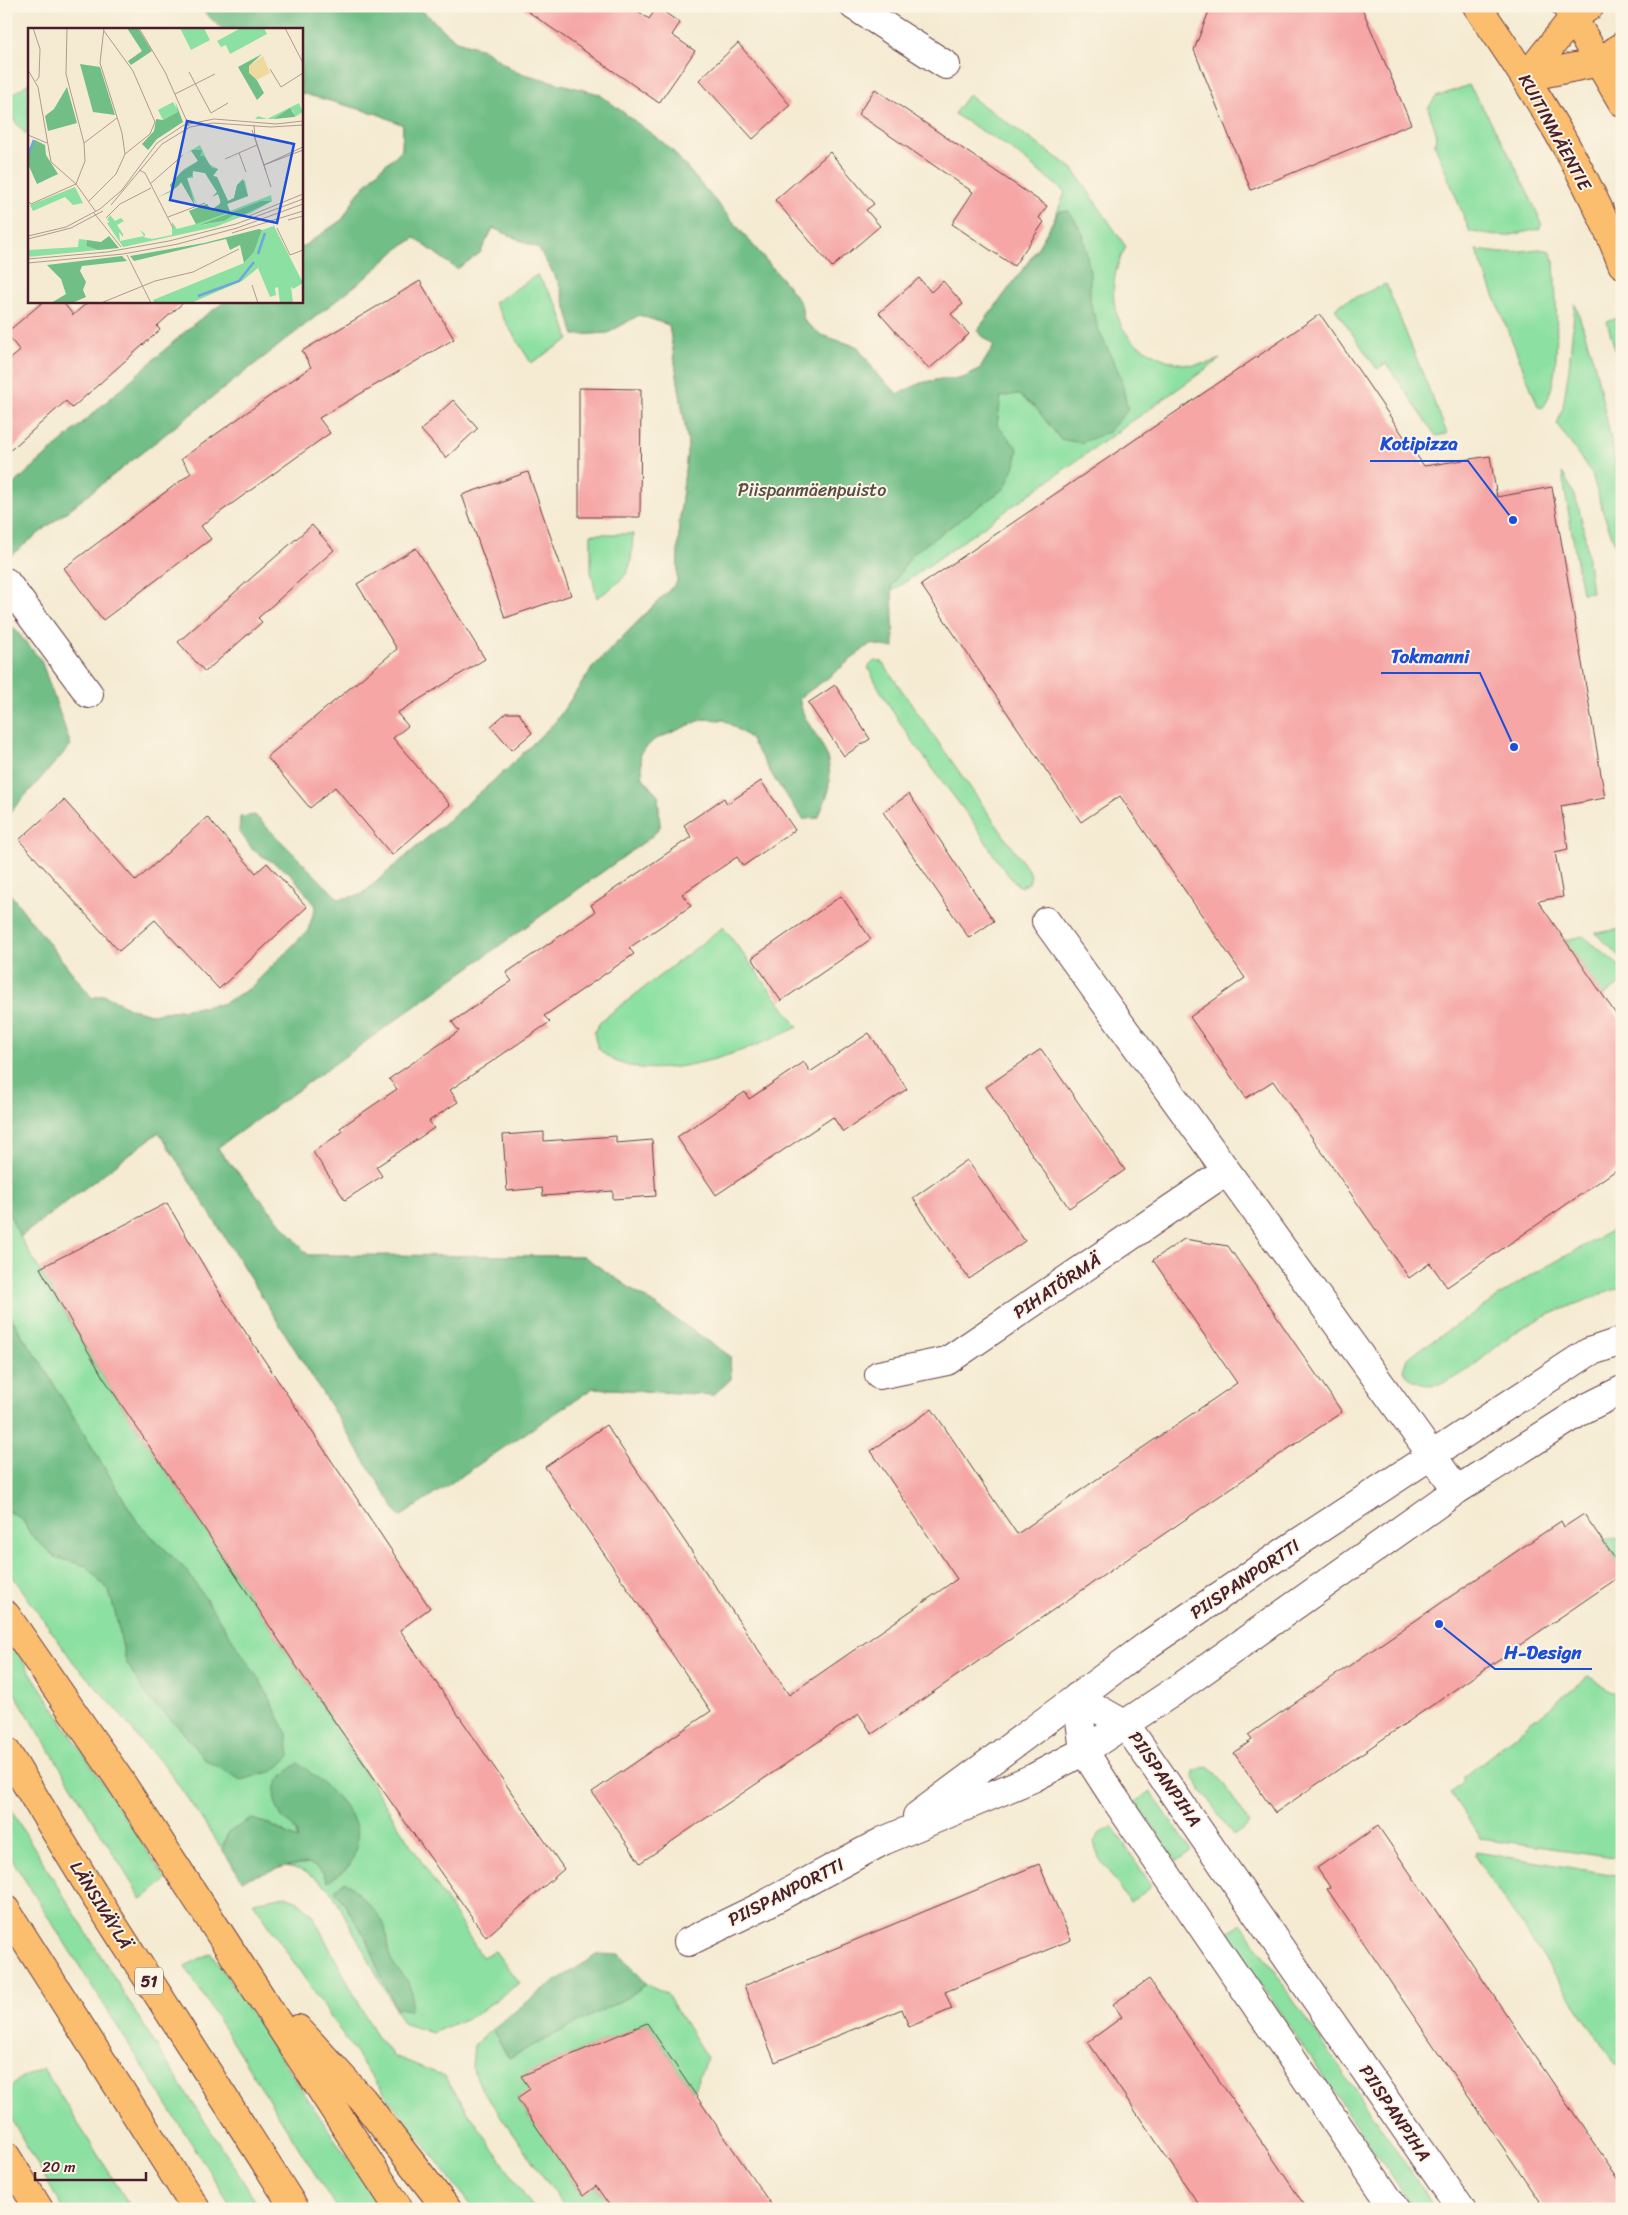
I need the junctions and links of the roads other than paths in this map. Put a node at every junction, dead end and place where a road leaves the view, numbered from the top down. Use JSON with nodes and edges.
{"nodes":[{"id":1,"x":854,"y":6,"type":"edge"},
{"id":2,"x":1477,"y":6,"type":"edge"},
{"id":3,"x":1576,"y":10,"type":"edge"},
{"id":4,"x":1622,"y":46,"type":"edge"},
{"id":5,"x":1600,"y":62,"type":"junction"},
{"id":6,"x":946,"y":65,"type":"dead end"},
{"id":7,"x":1526,"y":77,"type":"junction"},
{"id":8,"x":1622,"y":102,"type":"edge"},
{"id":9,"x":1622,"y":264,"type":"edge"},
{"id":10,"x":6,"y":582,"type":"edge"},
{"id":11,"x":88,"y":694,"type":"dead end"},
{"id":12,"x":1046,"y":921,"type":"dead end"},
{"id":13,"x":1225,"y":1172,"type":"junction"},
{"id":14,"x":1622,"y":1341,"type":"edge"},
{"id":15,"x":879,"y":1375,"type":"dead end"},
{"id":16,"x":1622,"y":1390,"type":"edge"},
{"id":17,"x":1433,"y":1455,"type":"junction"},
{"id":18,"x":1457,"y":1490,"type":"junction"},
{"id":19,"x":6,"y":1614,"type":"edge"},
{"id":20,"x":1077,"y":1697,"type":"junction"},
{"id":21,"x":1126,"y":1724,"type":"junction"},
{"id":22,"x":6,"y":1751,"type":"edge"},
{"id":23,"x":1084,"y":1751,"type":"junction"},
{"id":24,"x":883,"y":1841,"type":"junction"},
{"id":25,"x":6,"y":1910,"type":"edge"},
{"id":26,"x":688,"y":1942,"type":"dead end"},
{"id":27,"x":248,"y":1975,"type":"junction"},
{"id":28,"x":6,"y":2156,"type":"edge"},
{"id":29,"x":39,"y":2209,"type":"edge"},
{"id":30,"x":196,"y":2209,"type":"edge"},
{"id":31,"x":295,"y":2209,"type":"edge"},
{"id":32,"x":399,"y":2209,"type":"edge"},
{"id":33,"x":447,"y":2209,"type":"edge"},
{"id":34,"x":1396,"y":2209,"type":"edge"},
{"id":35,"x":1461,"y":2209,"type":"edge"}],
"edges":[{"from":1,"to":6,"type":"street"},
{"from":2,"to":7,"type":"main road","name":"KUITINMÄENTIE"},
{"from":3,"to":5,"type":"main road"},
{"from":3,"to":7,"type":"main road"},
{"from":4,"to":5,"type":"main road"},
{"from":5,"to":7,"type":"main road"},
{"from":5,"to":8,"type":"main road"},
{"from":7,"to":9,"type":"main road","name":"KUITINMÄENTIE"},
{"from":10,"to":11,"type":"street"},
{"from":12,"to":13,"type":"street"},
{"from":13,"to":15,"type":"street","name":"PIHATÖRMÄ"},
{"from":13,"to":17,"type":"street"},
{"from":14,"to":17,"type":"street","name":"PIISPANPORTTI"},
{"from":16,"to":18,"type":"street","name":"PIISPANPORTTI"},
{"from":17,"to":18,"type":"street"},
{"from":17,"to":20,"type":"street","name":"PIISPANPORTTI"},
{"from":18,"to":21,"type":"street","name":"PIISPANPORTTI"},
{"from":19,"to":27,"type":"main road"},
{"from":20,"to":21,"type":"street","name":"PIISPANPIHA"},
{"from":20,"to":23,"type":"street"},
{"from":20,"to":24,"type":"street","name":"PIISPANPORTTI"},
{"from":21,"to":23,"type":"street","name":"PIISPANPORTTI"},
{"from":21,"to":35,"type":"street","name":"PIISPANPIHA"},
{"from":22,"to":31,"type":"main road","name":"LÄNSIVÄYLÄ","number":"51"},
{"from":23,"to":24,"type":"street","name":"PIISPANPORTTI"},
{"from":23,"to":34,"type":"street"},
{"from":24,"to":26,"type":"street","name":"PIISPANPORTTI"},
{"from":25,"to":30,"type":"main road"},
{"from":27,"to":32,"type":"main road"},
{"from":27,"to":33,"type":"main road"},
{"from":28,"to":29,"type":"main road"}]}
